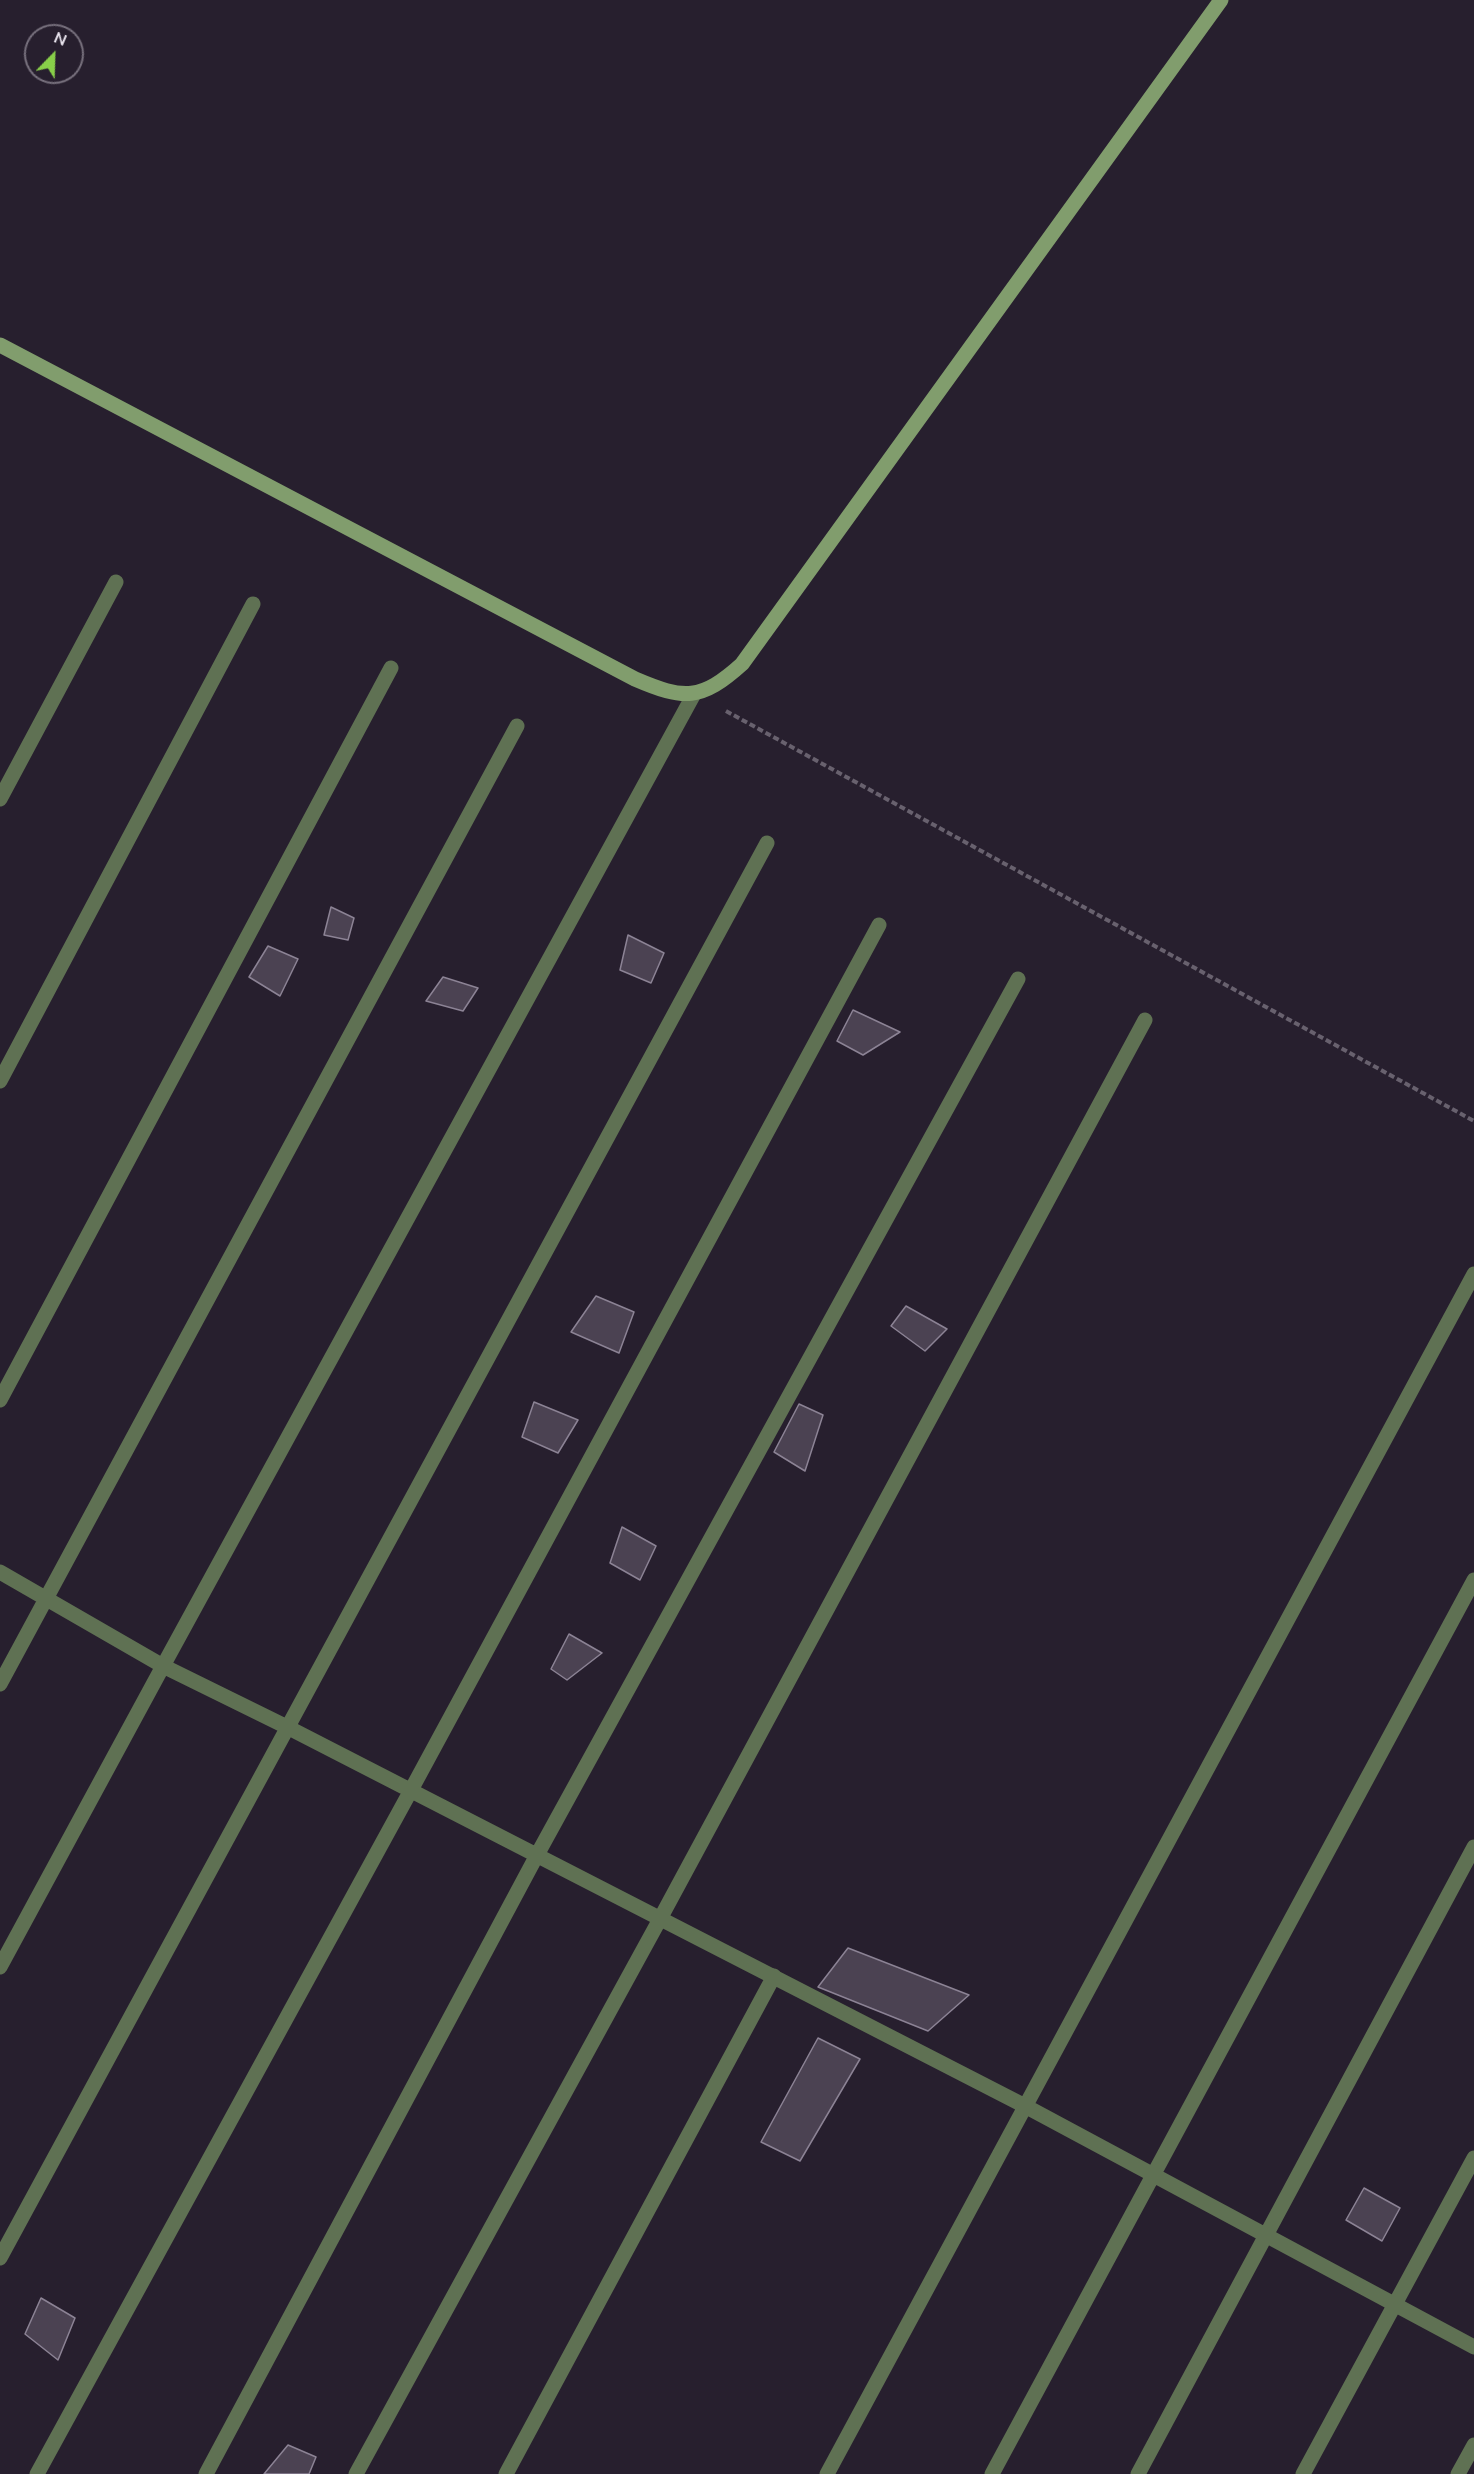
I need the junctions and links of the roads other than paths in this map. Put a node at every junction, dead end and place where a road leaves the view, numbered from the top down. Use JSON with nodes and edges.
{"nodes":[{"id":1,"x":1221,"y":0,"type":"edge"},
{"id":2,"x":0,"y":345,"type":"edge"},
{"id":3,"x":117,"y":582,"type":"dead end"},
{"id":4,"x":253,"y":604,"type":"dead end"},
{"id":5,"x":391,"y":668,"type":"dead end"},
{"id":6,"x":694,"y":694,"type":"junction"},
{"id":7,"x":517,"y":726,"type":"dead end"},
{"id":8,"x":0,"y":799,"type":"edge"},
{"id":9,"x":767,"y":843,"type":"dead end"},
{"id":10,"x":879,"y":925,"type":"dead end"},
{"id":11,"x":1018,"y":979,"type":"dead end"},
{"id":12,"x":1145,"y":1020,"type":"dead end"},
{"id":13,"x":0,"y":1081,"type":"edge"},
{"id":14,"x":1474,"y":1274,"type":"edge"},
{"id":15,"x":0,"y":1400,"type":"edge"},
{"id":16,"x":0,"y":1572,"type":"edge"},
{"id":17,"x":1474,"y":1580,"type":"edge"},
{"id":18,"x":46,"y":1598,"type":"junction"},
{"id":19,"x":162,"y":1666,"type":"junction"},
{"id":20,"x":0,"y":1684,"type":"edge"},
{"id":21,"x":289,"y":1728,"type":"junction"},
{"id":22,"x":410,"y":1792,"type":"junction"},
{"id":23,"x":1474,"y":1847,"type":"edge"},
{"id":24,"x":537,"y":1855,"type":"junction"},
{"id":25,"x":660,"y":1919,"type":"junction"},
{"id":26,"x":0,"y":1967,"type":"edge"},
{"id":27,"x":774,"y":1976,"type":"junction"},
{"id":28,"x":1025,"y":2106,"type":"junction"},
{"id":29,"x":1474,"y":2158,"type":"edge"},
{"id":30,"x":1153,"y":2175,"type":"junction"},
{"id":31,"x":1266,"y":2236,"type":"junction"},
{"id":32,"x":0,"y":2258,"type":"edge"},
{"id":33,"x":1394,"y":2306,"type":"junction"},
{"id":34,"x":1474,"y":2347,"type":"edge"},
{"id":35,"x":1474,"y":2445,"type":"edge"},
{"id":36,"x":37,"y":2474,"type":"edge"},
{"id":37,"x":206,"y":2474,"type":"edge"},
{"id":38,"x":356,"y":2474,"type":"edge"},
{"id":39,"x":506,"y":2474,"type":"edge"},
{"id":40,"x":827,"y":2474,"type":"edge"},
{"id":41,"x":992,"y":2474,"type":"edge"},
{"id":42,"x":1138,"y":2474,"type":"edge"},
{"id":43,"x":1303,"y":2474,"type":"edge"},
{"id":44,"x":1458,"y":2474,"type":"edge"}],
"edges":[{"from":1,"to":6,"type":"main road"},
{"from":2,"to":6,"type":"main road"},
{"from":3,"to":8,"type":"street"},
{"from":4,"to":13,"type":"street"},
{"from":5,"to":15,"type":"street"},
{"from":6,"to":19,"type":"street"},
{"from":7,"to":18,"type":"street"},
{"from":9,"to":21,"type":"street"},
{"from":10,"to":22,"type":"street"},
{"from":11,"to":24,"type":"street"},
{"from":12,"to":25,"type":"street"},
{"from":14,"to":28,"type":"street"},
{"from":16,"to":18,"type":"street"},
{"from":17,"to":30,"type":"street"},
{"from":18,"to":19,"type":"street"},
{"from":18,"to":20,"type":"street"},
{"from":19,"to":21,"type":"street"},
{"from":19,"to":26,"type":"street"},
{"from":21,"to":22,"type":"street"},
{"from":21,"to":32,"type":"street"},
{"from":22,"to":24,"type":"street"},
{"from":22,"to":36,"type":"street"},
{"from":23,"to":31,"type":"street"},
{"from":24,"to":25,"type":"street"},
{"from":24,"to":37,"type":"street"},
{"from":25,"to":27,"type":"street"},
{"from":25,"to":38,"type":"street"},
{"from":27,"to":28,"type":"street"},
{"from":27,"to":39,"type":"street"},
{"from":28,"to":30,"type":"street"},
{"from":28,"to":40,"type":"street"},
{"from":29,"to":33,"type":"street"},
{"from":30,"to":31,"type":"street"},
{"from":30,"to":41,"type":"street"},
{"from":31,"to":33,"type":"street"},
{"from":31,"to":42,"type":"street"},
{"from":33,"to":34,"type":"street"},
{"from":33,"to":43,"type":"street"},
{"from":35,"to":44,"type":"street"}]}
